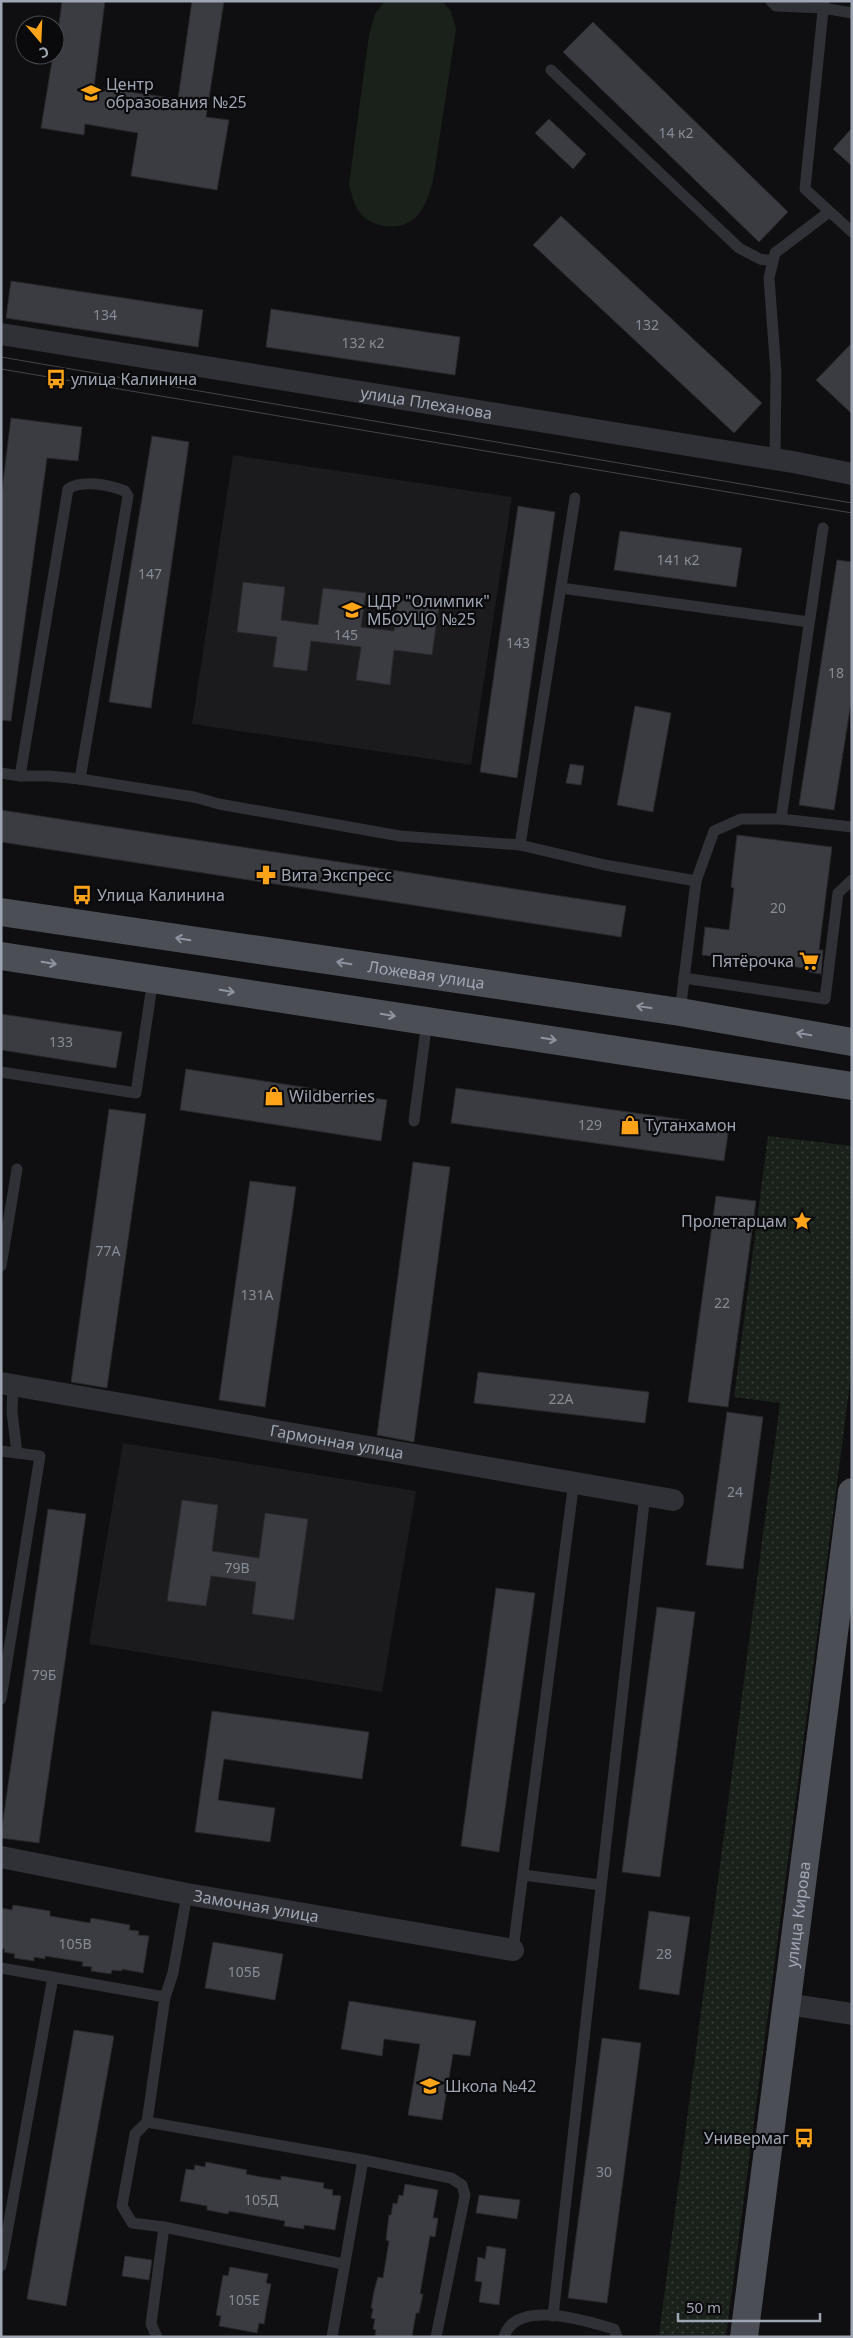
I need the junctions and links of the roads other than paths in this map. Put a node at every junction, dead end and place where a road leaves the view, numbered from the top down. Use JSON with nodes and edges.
{"nodes":[{"id":1,"x":771,"y":1,"type":"edge"},
{"id":2,"x":823,"y":5,"type":"edge"},
{"id":3,"x":852,"y":13,"type":"edge"},
{"id":4,"x":551,"y":70,"type":"dead end"},
{"id":5,"x":829,"y":212,"type":"junction"},
{"id":6,"x":852,"y":232,"type":"edge"},
{"id":7,"x":773,"y":261,"type":"junction"},
{"id":8,"x":1,"y":334,"type":"edge"},
{"id":9,"x":775,"y":459,"type":"junction"},
{"id":10,"x":852,"y":474,"type":"edge"},
{"id":11,"x":575,"y":498,"type":"dead end"},
{"id":12,"x":823,"y":528,"type":"dead end"},
{"id":13,"x":561,"y":588,"type":"junction"},
{"id":14,"x":809,"y":622,"type":"junction"},
{"id":15,"x":1,"y":773,"type":"edge"},
{"id":16,"x":20,"y":776,"type":"junction"},
{"id":17,"x":80,"y":779,"type":"junction"},
{"id":18,"x":781,"y":819,"type":"junction"},
{"id":19,"x":852,"y":827,"type":"edge"},
{"id":20,"x":520,"y":845,"type":"junction"},
{"id":21,"x":852,"y":880,"type":"edge"},
{"id":22,"x":696,"y":881,"type":"junction"},
{"id":23,"x":1,"y":912,"type":"edge"},
{"id":24,"x":1,"y":956,"type":"edge"},
{"id":25,"x":684,"y":978,"type":"junction"},
{"id":26,"x":153,"y":979,"type":"junction"},
{"id":27,"x":680,"y":1012,"type":"junction"},
{"id":28,"x":427,"y":1021,"type":"junction"},
{"id":29,"x":852,"y":1042,"type":"edge"},
{"id":30,"x":1,"y":1072,"type":"edge"},
{"id":31,"x":852,"y":1086,"type":"edge"},
{"id":32,"x":414,"y":1121,"type":"dead end"},
{"id":33,"x":17,"y":1169,"type":"dead end"},
{"id":34,"x":1,"y":1266,"type":"edge"},
{"id":35,"x":7,"y":1384,"type":"edge"},
{"id":36,"x":1,"y":1451,"type":"edge"},
{"id":37,"x":17,"y":1453,"type":"junction"},
{"id":38,"x":574,"y":1481,"type":"junction"},
{"id":39,"x":852,"y":1492,"type":"edge"},
{"id":40,"x":644,"y":1494,"type":"junction"},
{"id":41,"x":673,"y":1500,"type":"dead end"},
{"id":42,"x":850,"y":1522,"type":"edge"},
{"id":43,"x":1,"y":1699,"type":"edge"},
{"id":44,"x":1,"y":1857,"type":"edge"},
{"id":45,"x":523,"y":1875,"type":"junction"},
{"id":46,"x":601,"y":1885,"type":"junction"},
{"id":47,"x":187,"y":1894,"type":"junction"},
{"id":48,"x":513,"y":1950,"type":"joint"},
{"id":49,"x":1,"y":1968,"type":"edge"},
{"id":50,"x":53,"y":1977,"type":"junction"},
{"id":51,"x":165,"y":1997,"type":"junction"},
{"id":52,"x":787,"y":2004,"type":"junction"},
{"id":53,"x":852,"y":2014,"type":"edge"},
{"id":54,"x":147,"y":2122,"type":"junction"},
{"id":55,"x":363,"y":2160,"type":"junction"},
{"id":56,"x":164,"y":2227,"type":"junction"},
{"id":57,"x":344,"y":2264,"type":"junction"},
{"id":58,"x":1,"y":2266,"type":"edge"},
{"id":59,"x":553,"y":2316,"type":"junction"},
{"id":60,"x":157,"y":2337,"type":"edge"},
{"id":61,"x":332,"y":2337,"type":"edge"},
{"id":62,"x":436,"y":2337,"type":"edge"},
{"id":63,"x":504,"y":2337,"type":"edge"},
{"id":64,"x":617,"y":2337,"type":"edge"},
{"id":65,"x":744,"y":2337,"type":"edge"}],
"edges":[{"from":1,"to":2,"type":"lane"},
{"from":2,"to":3,"type":"lane"},
{"from":2,"to":5,"type":"lane"},
{"from":4,"to":7,"type":"lane"},
{"from":5,"to":6,"type":"lane"},
{"from":5,"to":7,"type":"lane"},
{"from":7,"to":9,"type":"lane"},
{"from":8,"to":9,"type":"street","name":"улица Плеханова"},
{"from":9,"to":10,"type":"street","name":"улица Плеханова"},
{"from":11,"to":13,"type":"lane"},
{"from":12,"to":14,"type":"lane"},
{"from":13,"to":14,"type":"lane"},
{"from":13,"to":20,"type":"lane"},
{"from":14,"to":18,"type":"lane"},
{"from":15,"to":16,"type":"lane"},
{"from":16,"to":17,"type":"lane"},
{"from":16,"to":17,"type":"lane"},
{"from":17,"to":20,"type":"lane"},
{"from":18,"to":19,"type":"lane"},
{"from":18,"to":22,"type":"lane"},
{"from":20,"to":22,"type":"lane"},
{"from":21,"to":25,"type":"lane"},
{"from":22,"to":25,"type":"lane"},
{"from":27,"to":23,"type":"main road","name":"Ложевая улица","one_way":true},
{"from":24,"to":26,"type":"main road","one_way":true},
{"from":25,"to":27,"type":"lane"},
{"from":26,"to":28,"type":"main road","one_way":true},
{"from":26,"to":30,"type":"lane"},
{"from":29,"to":27,"type":"main road","name":"Ложевая улица","one_way":true},
{"from":28,"to":31,"type":"main road","one_way":true},
{"from":28,"to":32,"type":"lane"},
{"from":33,"to":34,"type":"lane"},
{"from":35,"to":37,"type":"lane"},
{"from":35,"to":38,"type":"street","name":"Гармонная улица"},
{"from":36,"to":37,"type":"lane"},
{"from":37,"to":43,"type":"lane"},
{"from":38,"to":40,"type":"street","name":"Гармонная улица"},
{"from":38,"to":45,"type":"lane"},
{"from":39,"to":42,"type":"main road","name":"улица Кирова"},
{"from":40,"to":41,"type":"street","name":"Гармонная улица"},
{"from":40,"to":46,"type":"lane"},
{"from":42,"to":52,"type":"main road","name":"улица Кирова"},
{"from":44,"to":47,"type":"street","name":"Замочная улица"},
{"from":45,"to":46,"type":"lane"},
{"from":45,"to":48,"type":"lane"},
{"from":46,"to":59,"type":"lane"},
{"from":47,"to":48,"type":"street","name":"Замочная улица"},
{"from":47,"to":51,"type":"lane"},
{"from":49,"to":50,"type":"lane"},
{"from":50,"to":51,"type":"lane"},
{"from":50,"to":58,"type":"lane"},
{"from":51,"to":54,"type":"lane"},
{"from":52,"to":53,"type":"street"},
{"from":52,"to":65,"type":"main road","name":"улица Кирова"},
{"from":54,"to":55,"type":"lane"},
{"from":54,"to":56,"type":"lane"},
{"from":55,"to":57,"type":"lane"},
{"from":55,"to":62,"type":"lane"},
{"from":56,"to":57,"type":"lane"},
{"from":56,"to":60,"type":"lane"},
{"from":57,"to":61,"type":"lane"},
{"from":59,"to":63,"type":"lane"},
{"from":59,"to":64,"type":"lane"}]}
